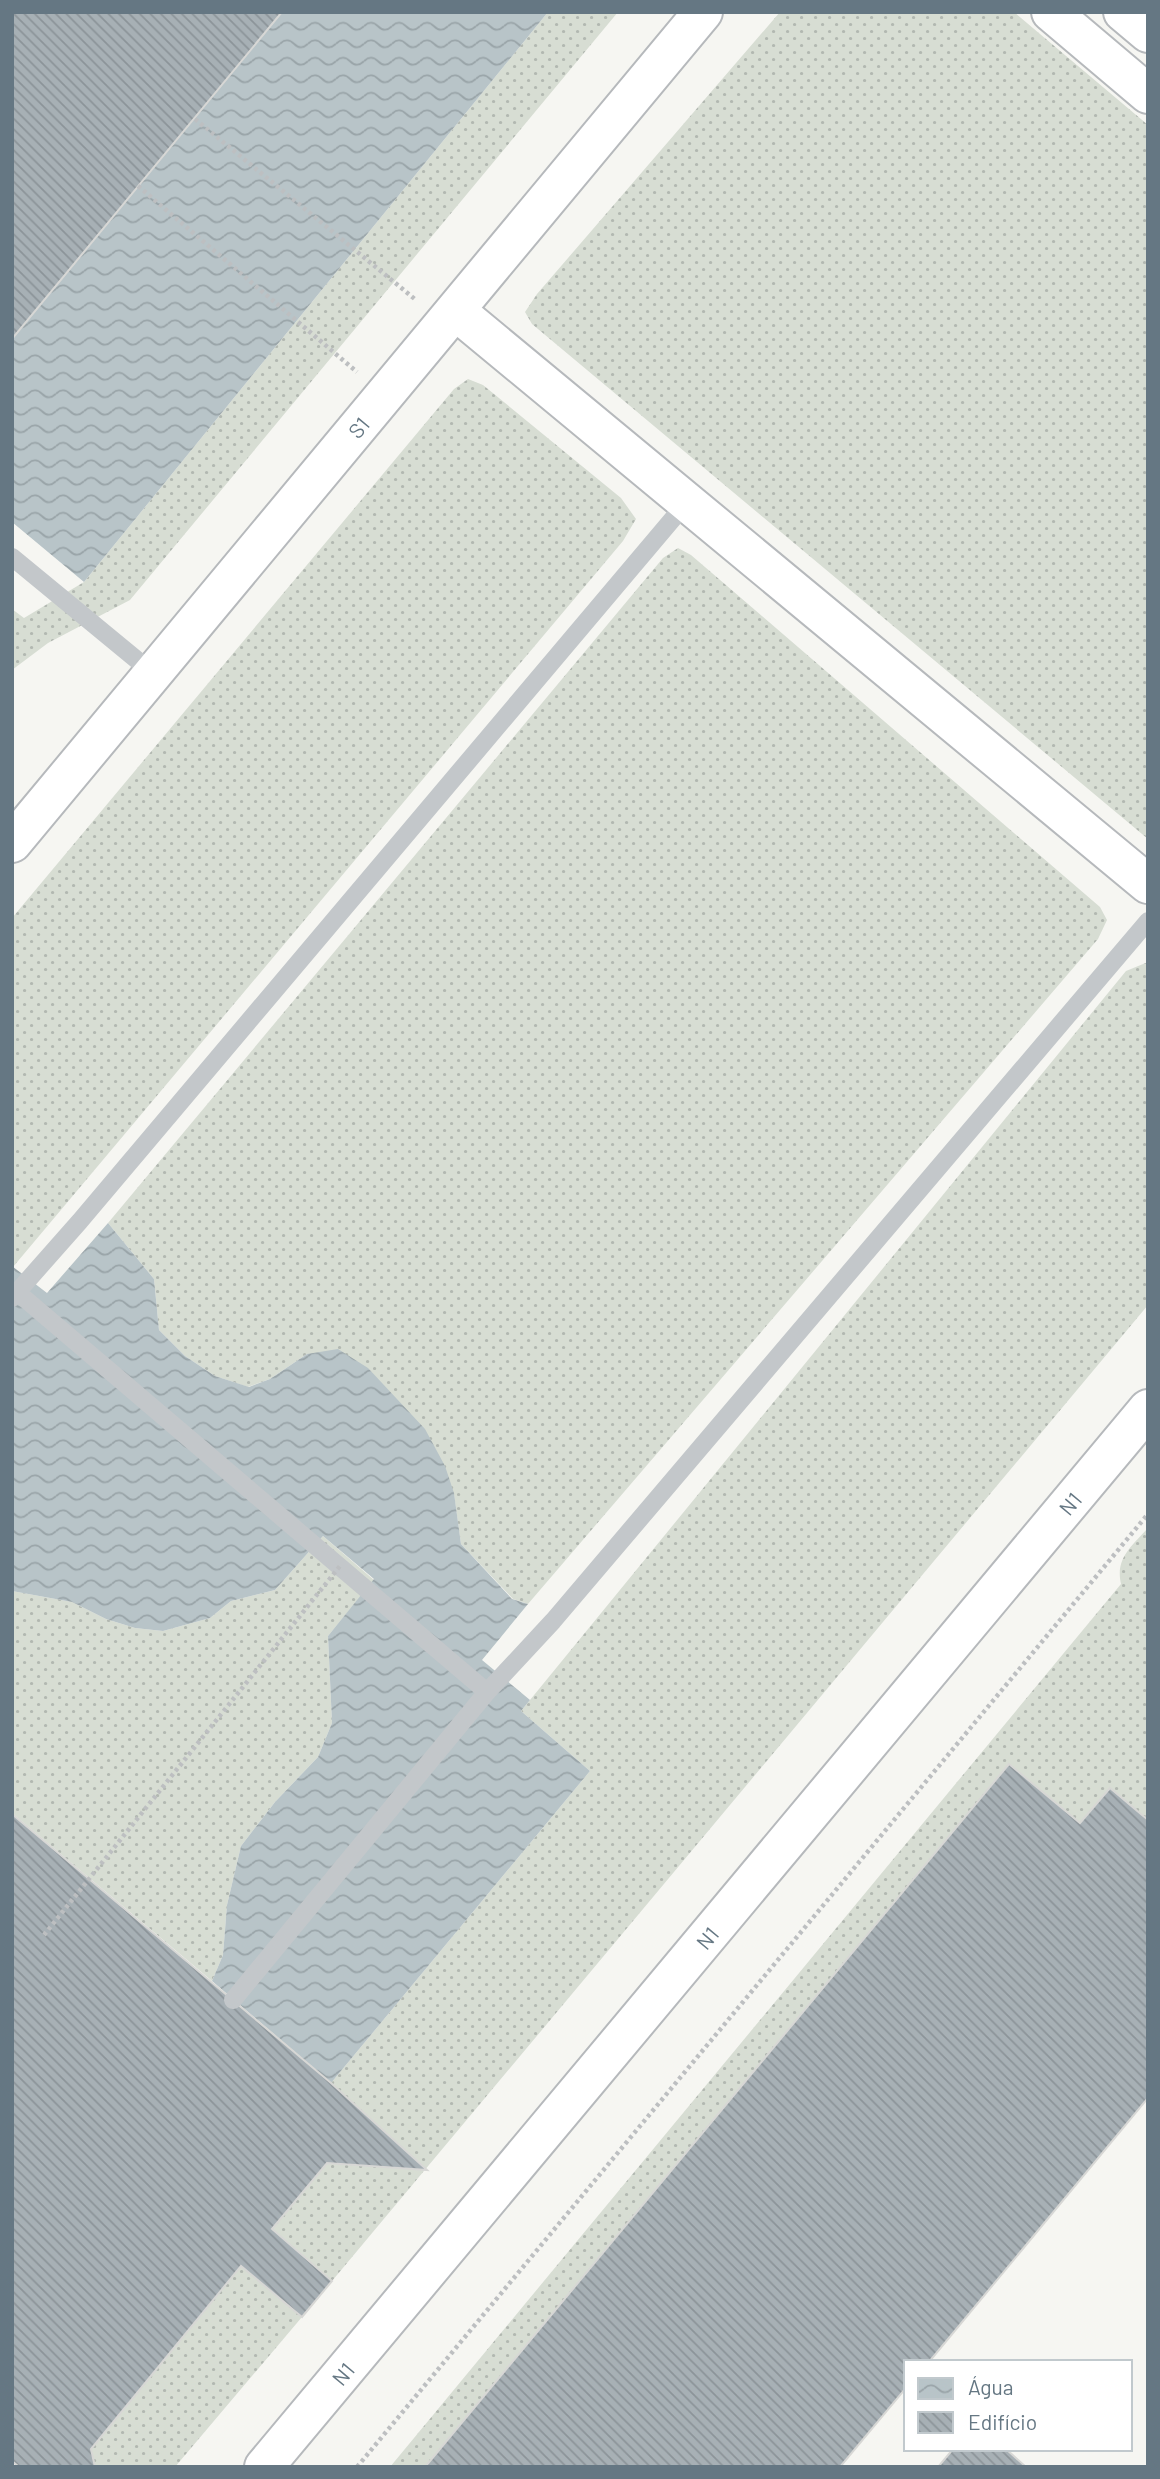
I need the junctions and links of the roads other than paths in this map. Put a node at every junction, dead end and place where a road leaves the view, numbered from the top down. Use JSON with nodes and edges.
{"nodes":[{"id":1,"x":703,"y":12,"type":"edge"},
{"id":2,"x":1051,"y":12,"type":"edge"},
{"id":3,"x":1123,"y":12,"type":"edge"},
{"id":4,"x":1148,"y":33,"type":"edge"},
{"id":5,"x":1148,"y":94,"type":"edge"},
{"id":6,"x":451,"y":317,"type":"junction"},
{"id":7,"x":687,"y":502,"type":"junction"},
{"id":8,"x":12,"y":557,"type":"edge"},
{"id":9,"x":154,"y":674,"type":"junction"},
{"id":10,"x":12,"y":843,"type":"edge"},
{"id":11,"x":1148,"y":884,"type":"edge"},
{"id":12,"x":1148,"y":921,"type":"edge"},
{"id":13,"x":14,"y":1295,"type":"edge"},
{"id":14,"x":1148,"y":1409,"type":"edge"},
{"id":15,"x":487,"y":1692,"type":"junction"},
{"id":16,"x":233,"y":2000,"type":"dead end"},
{"id":17,"x":264,"y":2467,"type":"edge"}],
"edges":[{"from":1,"to":6,"type":"highway","name":"S1"},
{"from":2,"to":5,"type":"highway"},
{"from":3,"to":4,"type":"highway"},
{"from":6,"to":7,"type":"highway"},
{"from":6,"to":9,"type":"highway","name":"S1"},
{"from":7,"to":11,"type":"highway"},
{"from":7,"to":13,"type":"lane"},
{"from":8,"to":9,"type":"lane"},
{"from":9,"to":10,"type":"highway","name":"S1"},
{"from":12,"to":15,"type":"lane"},
{"from":13,"to":15,"type":"lane"},
{"from":14,"to":17,"type":"highway","name":"N1"},
{"from":15,"to":16,"type":"lane"}]}
